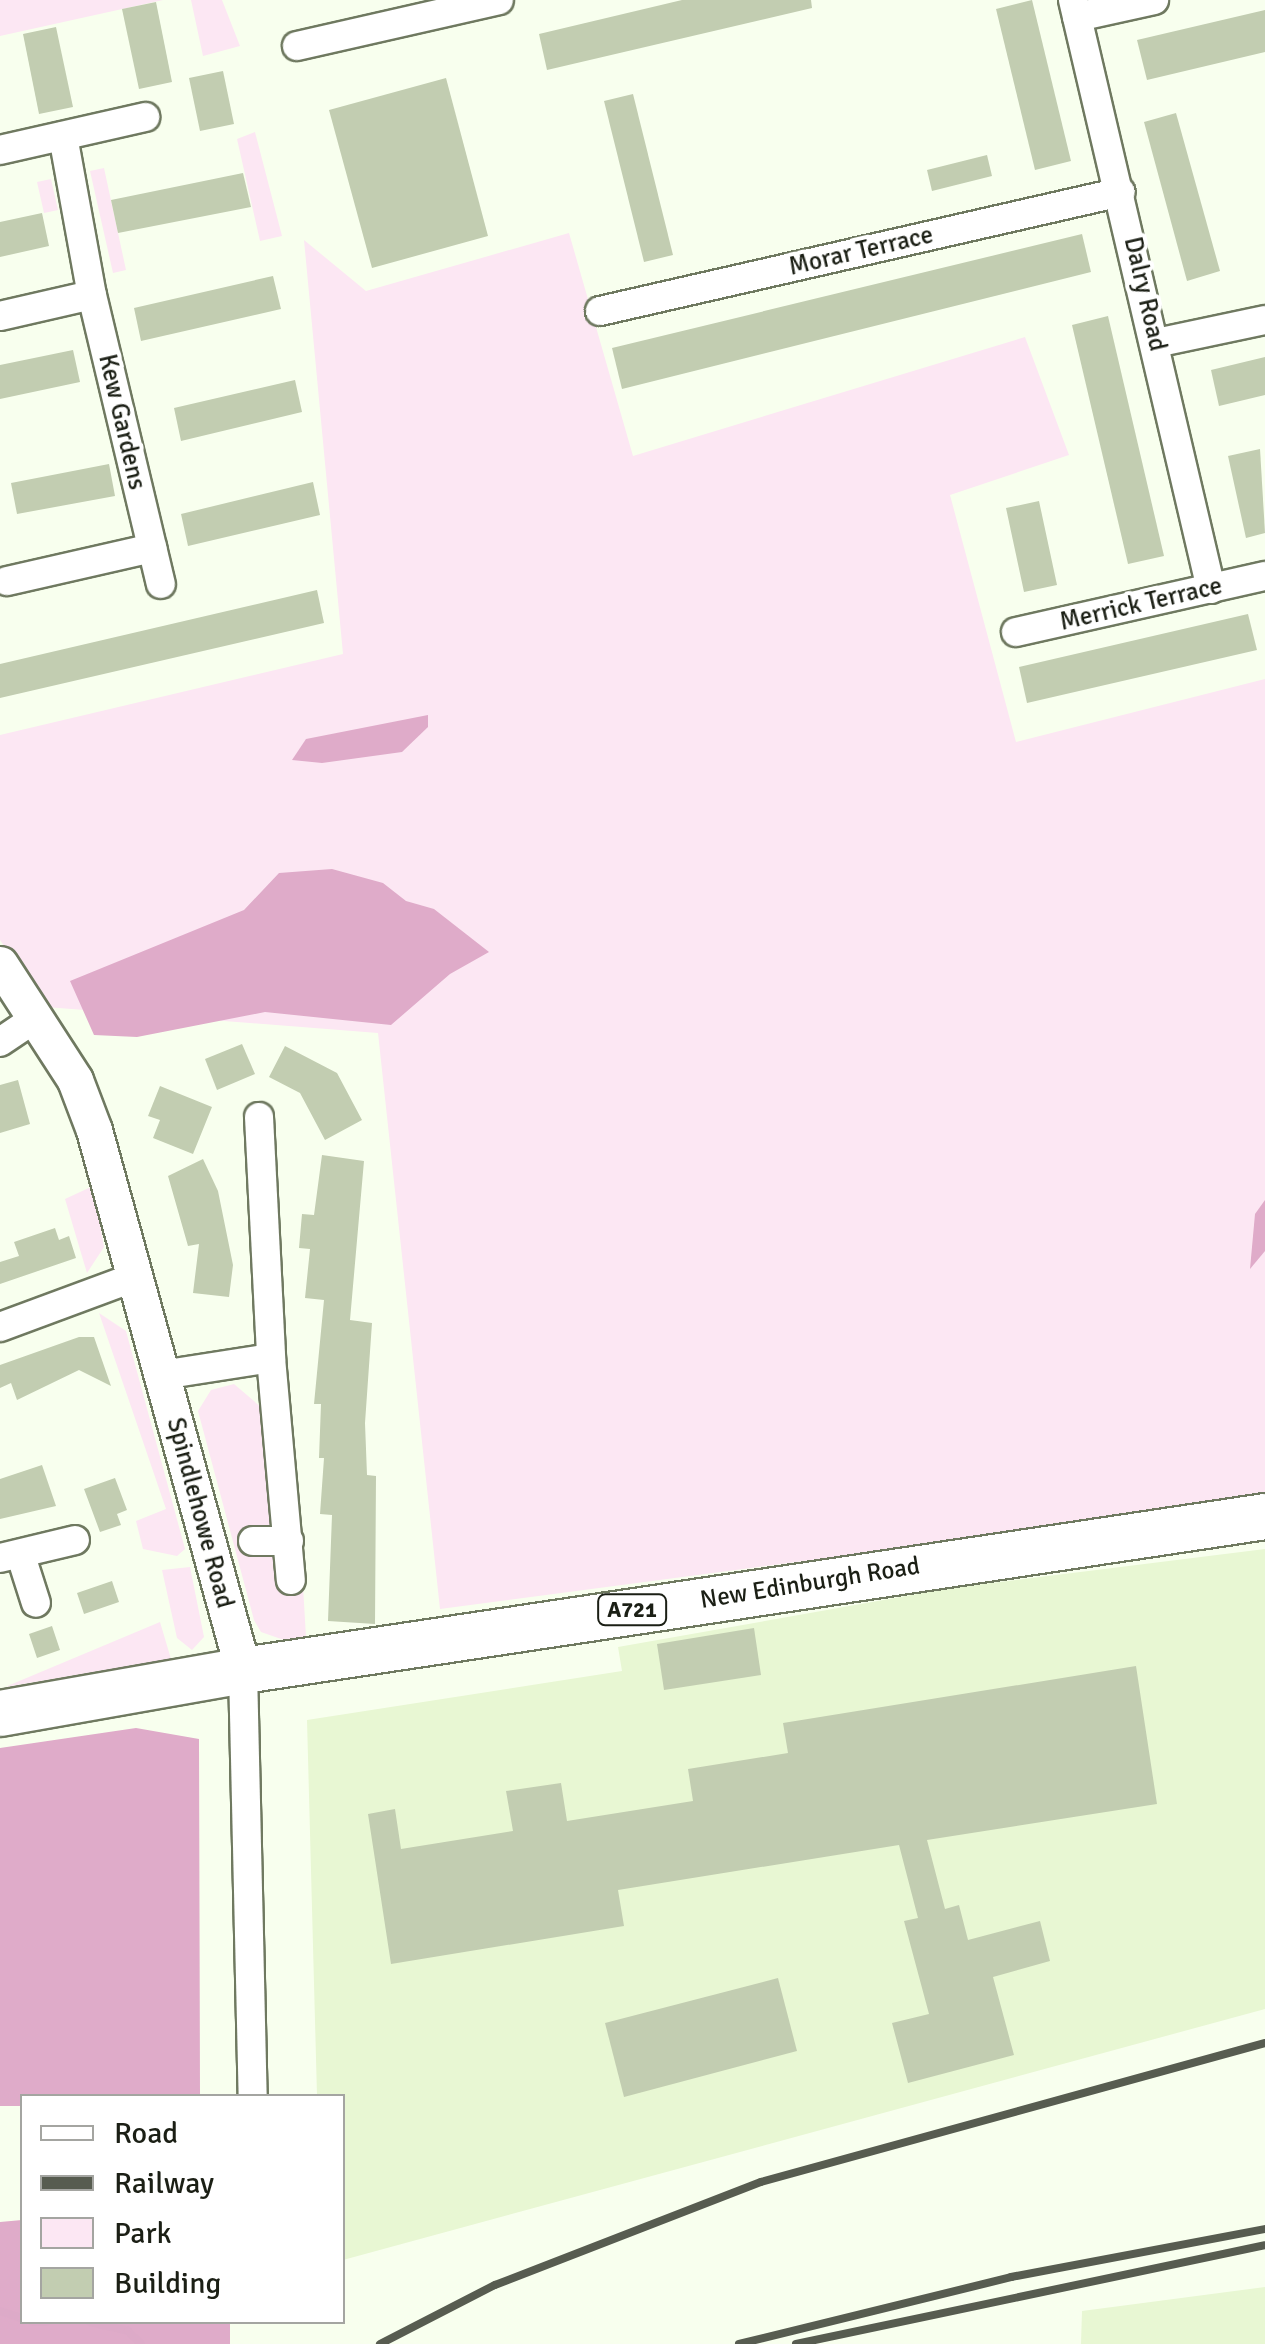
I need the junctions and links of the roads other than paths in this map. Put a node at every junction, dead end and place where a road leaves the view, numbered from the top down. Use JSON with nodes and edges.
{"nodes":[{"id":1,"x":499,"y":0,"type":"edge"},
{"id":2,"x":1154,"y":0,"type":"edge"},
{"id":3,"x":1075,"y":8,"type":"edge"},
{"id":4,"x":297,"y":46,"type":"dead end"},
{"id":5,"x":145,"y":117,"type":"dead end"},
{"id":6,"x":63,"y":136,"type":"junction"},
{"id":7,"x":0,"y":150,"type":"edge"},
{"id":8,"x":1121,"y":192,"type":"junction"},
{"id":9,"x":92,"y":295,"type":"junction"},
{"id":10,"x":600,"y":311,"type":"dead end"},
{"id":11,"x":0,"y":316,"type":"edge"},
{"id":12,"x":1265,"y":320,"type":"edge"},
{"id":13,"x":1156,"y":343,"type":"junction"},
{"id":14,"x":152,"y":548,"type":"junction"},
{"id":15,"x":1265,"y":576,"type":"edge"},
{"id":16,"x":7,"y":581,"type":"dead end"},
{"id":17,"x":160,"y":584,"type":"dead end"},
{"id":18,"x":1211,"y":589,"type":"junction"},
{"id":19,"x":1016,"y":632,"type":"dead end"},
{"id":20,"x":0,"y":964,"type":"edge"},
{"id":21,"x":37,"y":1017,"type":"junction"},
{"id":22,"x":0,"y":1042,"type":"edge"},
{"id":23,"x":259,"y":1117,"type":"dead end"},
{"id":24,"x":135,"y":1277,"type":"junction"},
{"id":25,"x":0,"y":1327,"type":"edge"},
{"id":26,"x":271,"y":1358,"type":"junction"},
{"id":27,"x":162,"y":1375,"type":"junction"},
{"id":28,"x":1265,"y":1516,"type":"edge"},
{"id":29,"x":76,"y":1540,"type":"dead end"},
{"id":30,"x":253,"y":1541,"type":"dead end"},
{"id":31,"x":289,"y":1541,"type":"junction"},
{"id":32,"x":11,"y":1557,"type":"edge"},
{"id":33,"x":290,"y":1580,"type":"dead end"},
{"id":34,"x":36,"y":1603,"type":"dead end"},
{"id":35,"x":243,"y":1670,"type":"junction"},
{"id":36,"x":0,"y":1713,"type":"edge"},
{"id":37,"x":253,"y":2094,"type":"edge"}],
"edges":[{"from":1,"to":4,"type":"street"},
{"from":2,"to":3,"type":"street"},
{"from":3,"to":8,"type":"street","name":"Dalry Road"},
{"from":5,"to":6,"type":"street"},
{"from":6,"to":7,"type":"street"},
{"from":6,"to":9,"type":"street","name":"Kew Gardens"},
{"from":8,"to":10,"type":"street","name":"Morar Terrace"},
{"from":8,"to":13,"type":"street","name":"Dalry Road"},
{"from":9,"to":11,"type":"street"},
{"from":9,"to":14,"type":"street","name":"Kew Gardens"},
{"from":12,"to":13,"type":"street"},
{"from":13,"to":18,"type":"street","name":"Dalry Road"},
{"from":14,"to":16,"type":"street"},
{"from":14,"to":17,"type":"street","name":"Kew Gardens"},
{"from":15,"to":18,"type":"street","name":"Merrick Terrace"},
{"from":18,"to":19,"type":"street","name":"Merrick Terrace"},
{"from":20,"to":21,"type":"street","name":"Spindlehowe Road"},
{"from":21,"to":22,"type":"street"},
{"from":21,"to":24,"type":"street","name":"Spindlehowe Road"},
{"from":23,"to":26,"type":"street"},
{"from":24,"to":25,"type":"street"},
{"from":24,"to":27,"type":"street","name":"Spindlehowe Road"},
{"from":26,"to":27,"type":"street"},
{"from":26,"to":31,"type":"street"},
{"from":27,"to":35,"type":"street","name":"Spindlehowe Road"},
{"from":28,"to":35,"type":"main road","name":"New Edinburgh Road","number":"A721"},
{"from":29,"to":32,"type":"street"},
{"from":30,"to":31,"type":"street"},
{"from":31,"to":33,"type":"street"},
{"from":32,"to":34,"type":"street"},
{"from":35,"to":36,"type":"main road","name":"New Edinburgh Road","number":"A721"},
{"from":35,"to":37,"type":"street","name":"Spindlehowe Road"}]}
